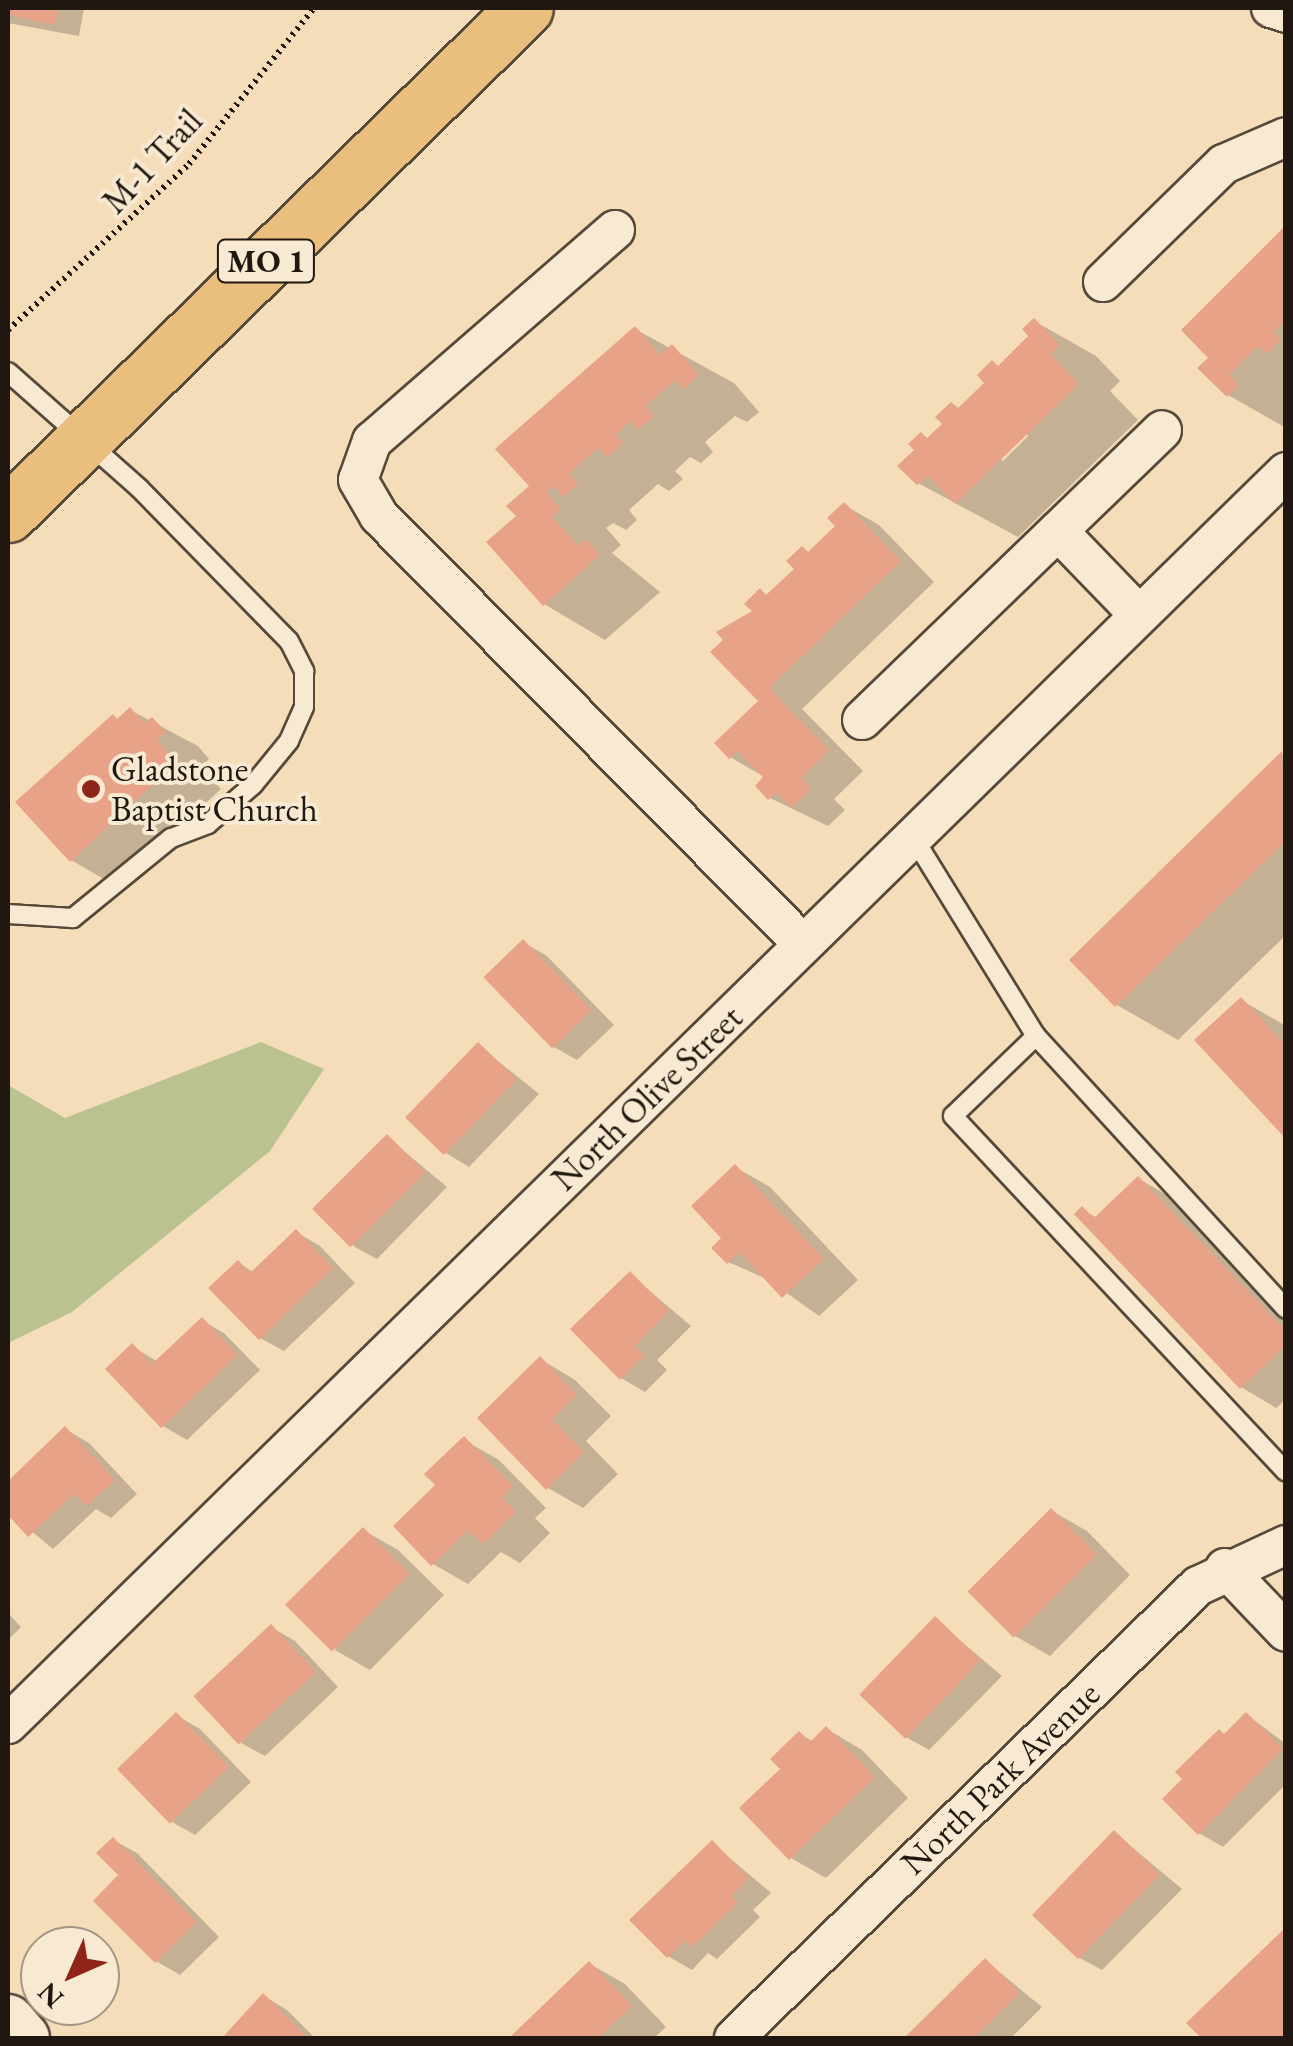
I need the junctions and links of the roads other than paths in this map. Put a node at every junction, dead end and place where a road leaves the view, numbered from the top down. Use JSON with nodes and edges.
{"nodes":[{"id":1,"x":526,"y":8,"type":"edge"},
{"id":2,"x":1271,"y":8,"type":"edge"},
{"id":3,"x":1286,"y":13,"type":"edge"},
{"id":4,"x":1286,"y":136,"type":"edge"},
{"id":5,"x":615,"y":230,"type":"dead end"},
{"id":6,"x":1102,"y":282,"type":"dead end"},
{"id":7,"x":8,"y":372,"type":"edge"},
{"id":8,"x":1162,"y":430,"type":"dead end"},
{"id":9,"x":81,"y":442,"type":"junction"},
{"id":10,"x":1286,"y":472,"type":"edge"},
{"id":11,"x":8,"y":514,"type":"edge"},
{"id":12,"x":1058,"y":531,"type":"junction"},
{"id":13,"x":1139,"y":615,"type":"junction"},
{"id":14,"x":862,"y":720,"type":"dead end"},
{"id":15,"x":913,"y":837,"type":"junction"},
{"id":16,"x":8,"y":914,"type":"edge"},
{"id":17,"x":803,"y":944,"type":"junction"},
{"id":18,"x":1036,"y":1036,"type":"junction"},
{"id":19,"x":1286,"y":1308,"type":"edge"},
{"id":20,"x":1286,"y":1472,"type":"edge"},
{"id":21,"x":1286,"y":1545,"type":"edge"},
{"id":22,"x":1226,"y":1568,"type":"junction"},
{"id":23,"x":1286,"y":1632,"type":"edge"},
{"id":24,"x":8,"y":1724,"type":"edge"},
{"id":25,"x":8,"y":2022,"type":"edge"},
{"id":26,"x":23,"y":2038,"type":"edge"},
{"id":27,"x":734,"y":2038,"type":"edge"}],
"edges":[{"from":1,"to":9,"type":"main road","number":"MO 1"},
{"from":2,"to":3,"type":"street"},
{"from":4,"to":6,"type":"street"},
{"from":5,"to":17,"type":"street"},
{"from":7,"to":9,"type":"lane"},
{"from":8,"to":12,"type":"street"},
{"from":9,"to":11,"type":"main road","number":"MO 1"},
{"from":9,"to":16,"type":"lane"},
{"from":10,"to":13,"type":"street","name":"North Olive Street"},
{"from":12,"to":13,"type":"street"},
{"from":12,"to":14,"type":"street"},
{"from":13,"to":15,"type":"street","name":"North Olive Street"},
{"from":15,"to":17,"type":"street","name":"North Olive Street"},
{"from":15,"to":18,"type":"lane"},
{"from":17,"to":24,"type":"street","name":"North Olive Street"},
{"from":18,"to":19,"type":"lane"},
{"from":18,"to":20,"type":"lane"},
{"from":21,"to":22,"type":"street","name":"North Park Avenue"},
{"from":22,"to":23,"type":"street"},
{"from":22,"to":27,"type":"street","name":"North Park Avenue"},
{"from":25,"to":26,"type":"main road"}]}
